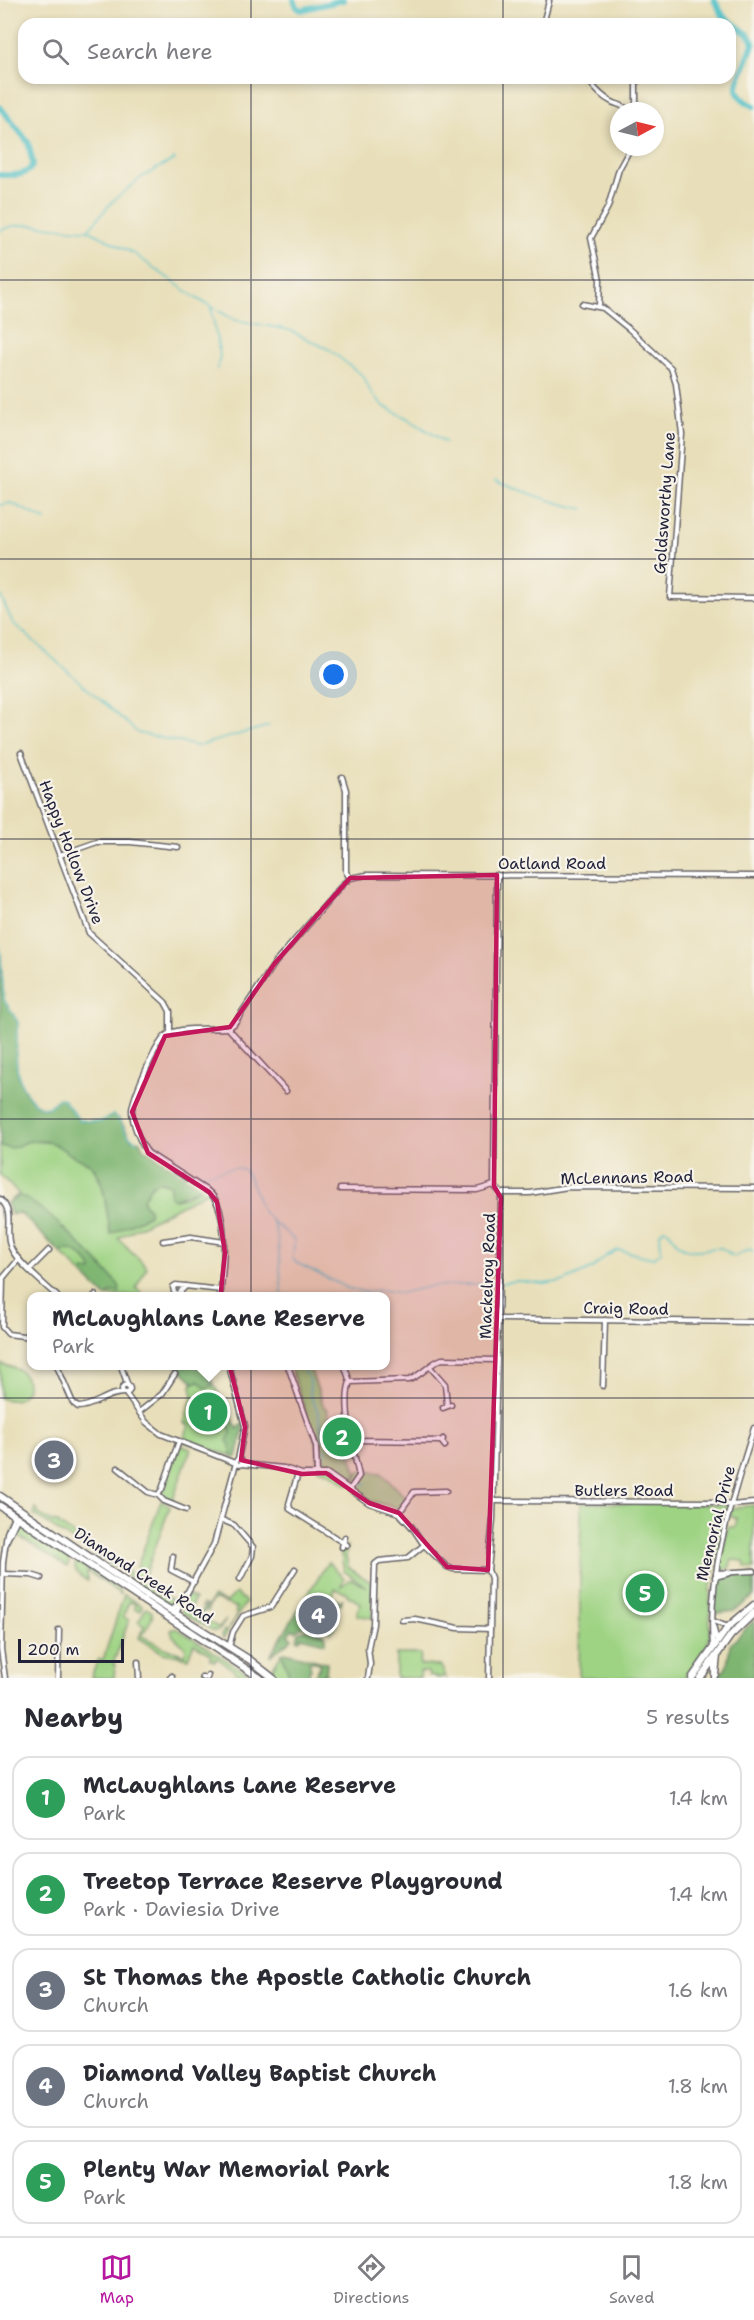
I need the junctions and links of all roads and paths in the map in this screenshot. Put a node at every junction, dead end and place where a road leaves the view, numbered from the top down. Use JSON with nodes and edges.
{"nodes":[{"id":1,"x":549,"y":1,"type":"edge"},
{"id":2,"x":545,"y":18,"type":"edge"},
{"id":3,"x":591,"y":84,"type":"edge"},
{"id":4,"x":636,"y":84,"type":"edge"},
{"id":5,"x":614,"y":102,"type":"edge"},
{"id":6,"x":636,"y":102,"type":"edge"},
{"id":7,"x":626,"y":156,"type":"edge"},
{"id":8,"x":582,"y":304,"type":"dead end"},
{"id":9,"x":599,"y":306,"type":"junction"},
{"id":10,"x":754,"y":598,"type":"edge"},
{"id":11,"x":21,"y":753,"type":"dead end"},
{"id":12,"x":342,"y":777,"type":"dead end"},
{"id":13,"x":178,"y":847,"type":"dead end"},
{"id":14,"x":60,"y":855,"type":"junction"},
{"id":15,"x":497,"y":875,"type":"junction"},
{"id":16,"x":754,"y":876,"type":"edge"},
{"id":17,"x":350,"y":878,"type":"junction"},
{"id":18,"x":228,"y":1028,"type":"junction"},
{"id":19,"x":170,"y":1034,"type":"junction"},
{"id":20,"x":286,"y":1091,"type":"dead end"},
{"id":21,"x":494,"y":1185,"type":"junction"},
{"id":22,"x":754,"y":1188,"type":"edge"},
{"id":23,"x":340,"y":1189,"type":"dead end"},
{"id":24,"x":501,"y":1193,"type":"junction"},
{"id":25,"x":0,"y":1199,"type":"edge"},
{"id":26,"x":163,"y":1241,"type":"dead end"},
{"id":27,"x":224,"y":1242,"type":"junction"},
{"id":28,"x":49,"y":1250,"type":"dead end"},
{"id":29,"x":19,"y":1259,"type":"junction"},
{"id":30,"x":30,"y":1269,"type":"junction"},
{"id":31,"x":186,"y":1286,"type":"dead end"},
{"id":32,"x":221,"y":1290,"type":"joint"},
{"id":33,"x":53,"y":1292,"type":"edge"},
{"id":34,"x":498,"y":1319,"type":"junction"},
{"id":35,"x":604,"y":1320,"type":"junction"},
{"id":36,"x":754,"y":1322,"type":"edge"},
{"id":37,"x":27,"y":1336,"type":"edge"},
{"id":38,"x":496,"y":1360,"type":"junction"},
{"id":39,"x":430,"y":1366,"type":"junction"},
{"id":40,"x":59,"y":1370,"type":"edge"},
{"id":41,"x":121,"y":1370,"type":"edge"},
{"id":42,"x":230,"y":1370,"type":"edge"},
{"id":43,"x":290,"y":1370,"type":"edge"},
{"id":44,"x":346,"y":1370,"type":"edge"},
{"id":45,"x":174,"y":1374,"type":"dead end"},
{"id":46,"x":350,"y":1382,"type":"junction"},
{"id":47,"x":603,"y":1386,"type":"dead end"},
{"id":48,"x":126,"y":1389,"type":"junction"},
{"id":49,"x":447,"y":1406,"type":"dead end"},
{"id":50,"x":139,"y":1412,"type":"junction"},
{"id":51,"x":754,"y":1428,"type":"edge"},
{"id":52,"x":351,"y":1440,"type":"junction"},
{"id":53,"x":179,"y":1442,"type":"junction"},
{"id":54,"x":445,"y":1446,"type":"dead end"},
{"id":55,"x":239,"y":1462,"type":"junction"},
{"id":56,"x":118,"y":1468,"type":"dead end"},
{"id":57,"x":298,"y":1473,"type":"junction"},
{"id":58,"x":317,"y":1473,"type":"junction"},
{"id":59,"x":350,"y":1489,"type":"junction"},
{"id":60,"x":446,"y":1491,"type":"dead end"},
{"id":61,"x":158,"y":1495,"type":"junction"},
{"id":62,"x":0,"y":1496,"type":"edge"},
{"id":63,"x":494,"y":1501,"type":"junction"},
{"id":64,"x":754,"y":1503,"type":"edge"},
{"id":65,"x":731,"y":1505,"type":"junction"},
{"id":66,"x":0,"y":1506,"type":"edge"},
{"id":67,"x":186,"y":1510,"type":"dead end"},
{"id":68,"x":399,"y":1513,"type":"junction"},
{"id":69,"x":18,"y":1514,"type":"junction"},
{"id":70,"x":222,"y":1520,"type":"junction"},
{"id":71,"x":345,"y":1537,"type":"dead end"},
{"id":72,"x":424,"y":1545,"type":"junction"},
{"id":73,"x":173,"y":1556,"type":"dead end"},
{"id":74,"x":295,"y":1569,"type":"dead end"},
{"id":75,"x":488,"y":1570,"type":"junction"},
{"id":76,"x":754,"y":1571,"type":"edge"},
{"id":77,"x":3,"y":1574,"type":"junction"},
{"id":78,"x":715,"y":1575,"type":"junction"},
{"id":79,"x":41,"y":1578,"type":"dead end"},
{"id":80,"x":240,"y":1579,"type":"dead end"},
{"id":81,"x":194,"y":1582,"type":"junction"},
{"id":82,"x":754,"y":1605,"type":"edge"},
{"id":83,"x":174,"y":1613,"type":"junction"},
{"id":84,"x":754,"y":1613,"type":"edge"},
{"id":85,"x":171,"y":1619,"type":"junction"},
{"id":86,"x":402,"y":1620,"type":"dead end"},
{"id":87,"x":713,"y":1623,"type":"junction"},
{"id":88,"x":728,"y":1628,"type":"junction"},
{"id":89,"x":490,"y":1629,"type":"junction"},
{"id":90,"x":59,"y":1630,"type":"dead end"},
{"id":91,"x":233,"y":1632,"type":"junction"},
{"id":92,"x":0,"y":1642,"type":"edge"},
{"id":93,"x":222,"y":1643,"type":"junction"},
{"id":94,"x":229,"y":1647,"type":"junction"},
{"id":95,"x":716,"y":1647,"type":"junction"},
{"id":96,"x":714,"y":1659,"type":"junction"},
{"id":97,"x":138,"y":1662,"type":"dead end"},
{"id":98,"x":5,"y":1678,"type":"edge"},
{"id":99,"x":58,"y":1678,"type":"edge"},
{"id":100,"x":139,"y":1678,"type":"edge"},
{"id":101,"x":260,"y":1678,"type":"edge"},
{"id":102,"x":273,"y":1678,"type":"edge"},
{"id":103,"x":368,"y":1678,"type":"edge"},
{"id":104,"x":489,"y":1678,"type":"edge"},
{"id":105,"x":692,"y":1678,"type":"edge"},
{"id":106,"x":700,"y":1678,"type":"edge"},
{"id":107,"x":708,"y":1678,"type":"edge"},
{"id":108,"x":714,"y":1678,"type":"edge"}],
"edges":[{"from":1,"to":2,"type":"street"},
{"from":3,"to":5,"type":"street"},
{"from":4,"to":6,"type":"street"},
{"from":7,"to":9,"type":"street"},
{"from":8,"to":9,"type":"street"},
{"from":9,"to":10,"type":"street","name":"Goldsworthy Lane"},
{"from":11,"to":14,"type":"street","name":"Happy Hollow Drive"},
{"from":12,"to":17,"type":"street"},
{"from":13,"to":14,"type":"street"},
{"from":14,"to":19,"type":"street","name":"Happy Hollow Drive"},
{"from":15,"to":16,"type":"street","name":"Oatland Road"},
{"from":15,"to":17,"type":"street","name":"Oatland Road"},
{"from":15,"to":21,"type":"street"},
{"from":17,"to":18,"type":"street"},
{"from":18,"to":19,"type":"street"},
{"from":18,"to":20,"type":"street"},
{"from":19,"to":27,"type":"street"},
{"from":21,"to":23,"type":"street"},
{"from":21,"to":24,"type":"street","name":"Mackelroy Road"},
{"from":22,"to":24,"type":"street","name":"McLennans Road"},
{"from":24,"to":34,"type":"street","name":"Mackelroy Road"},
{"from":25,"to":29,"type":"street"},
{"from":26,"to":27,"type":"street"},
{"from":27,"to":32,"type":"street"},
{"from":28,"to":30,"type":"street"},
{"from":29,"to":30,"type":"street"},
{"from":29,"to":37,"type":"street"},
{"from":30,"to":33,"type":"street"},
{"from":31,"to":32,"type":"street"},
{"from":34,"to":35,"type":"street","name":"Craig Road"},
{"from":34,"to":38,"type":"street","name":"Mackelroy Road"},
{"from":35,"to":36,"type":"street","name":"Craig Road"},
{"from":35,"to":47,"type":"street"},
{"from":38,"to":39,"type":"street"},
{"from":38,"to":63,"type":"street","name":"Mackelroy Road"},
{"from":39,"to":46,"type":"street"},
{"from":39,"to":49,"type":"street"},
{"from":40,"to":48,"type":"street"},
{"from":41,"to":48,"type":"street"},
{"from":42,"to":55,"type":"street"},
{"from":43,"to":58,"type":"street"},
{"from":44,"to":46,"type":"street"},
{"from":45,"to":50,"type":"street"},
{"from":46,"to":52,"type":"street"},
{"from":48,"to":50,"type":"street"},
{"from":50,"to":53,"type":"street"},
{"from":51,"to":65,"type":"street","name":"Memorial Drive"},
{"from":52,"to":54,"type":"street"},
{"from":52,"to":59,"type":"street"},
{"from":53,"to":55,"type":"street"},
{"from":53,"to":61,"type":"street"},
{"from":55,"to":57,"type":"street"},
{"from":55,"to":70,"type":"street"},
{"from":56,"to":61,"type":"street"},
{"from":57,"to":58,"type":"street"},
{"from":57,"to":71,"type":"street"},
{"from":58,"to":59,"type":"street"},
{"from":59,"to":68,"type":"street"},
{"from":60,"to":68,"type":"street"},
{"from":61,"to":67,"type":"street"},
{"from":62,"to":69,"type":"main road","name":"Diamond Creek Road"},
{"from":63,"to":65,"type":"street","name":"Butlers Road"},
{"from":63,"to":75,"type":"street","name":"Mackelroy Road"},
{"from":64,"to":65,"type":"street","name":"Butlers Road"},
{"from":65,"to":78,"type":"street","name":"Memorial Drive"},
{"from":66,"to":69,"type":"main road","name":"Diamond Creek Road"},
{"from":68,"to":72,"type":"street"},
{"from":69,"to":77,"type":"street"},
{"from":69,"to":83,"type":"main road","name":"Diamond Creek Road"},
{"from":69,"to":85,"type":"main road","name":"Diamond Creek Road"},
{"from":70,"to":80,"type":"street"},
{"from":70,"to":81,"type":"street"},
{"from":72,"to":75,"type":"street"},
{"from":72,"to":103,"type":"street"},
{"from":73,"to":81,"type":"street"},
{"from":74,"to":91,"type":"street"},
{"from":75,"to":89,"type":"street","name":"Mackelroy Road"},
{"from":76,"to":78,"type":"street"},
{"from":77,"to":79,"type":"street"},
{"from":77,"to":92,"type":"street"},
{"from":78,"to":87,"type":"street","name":"Memorial Drive"},
{"from":81,"to":83,"type":"street"},
{"from":82,"to":88,"type":"main road"},
{"from":83,"to":85,"type":"main road"},
{"from":83,"to":93,"type":"main road","name":"Diamond Creek Road"},
{"from":84,"to":95,"type":"main road"},
{"from":85,"to":101,"type":"main road","name":"Diamond Creek Road"},
{"from":86,"to":89,"type":"street"},
{"from":87,"to":88,"type":"street"},
{"from":87,"to":95,"type":"street","name":"Memorial Drive"},
{"from":88,"to":95,"type":"main road"},
{"from":89,"to":104,"type":"street","name":"Mackelroy Road"},
{"from":90,"to":99,"type":"street"},
{"from":91,"to":93,"type":"street"},
{"from":91,"to":94,"type":"street"},
{"from":92,"to":98,"type":"street"},
{"from":93,"to":94,"type":"main road","name":"Diamond Creek Road"},
{"from":94,"to":102,"type":"main road","name":"Diamond Creek Road"},
{"from":95,"to":96,"type":"main road","name":"Memorial Drive"},
{"from":95,"to":105,"type":"main road"},
{"from":95,"to":108,"type":"street"},
{"from":96,"to":106,"type":"main road"},
{"from":96,"to":108,"type":"street"},
{"from":97,"to":100,"type":"street"},
{"from":106,"to":107,"type":"street"}]}
